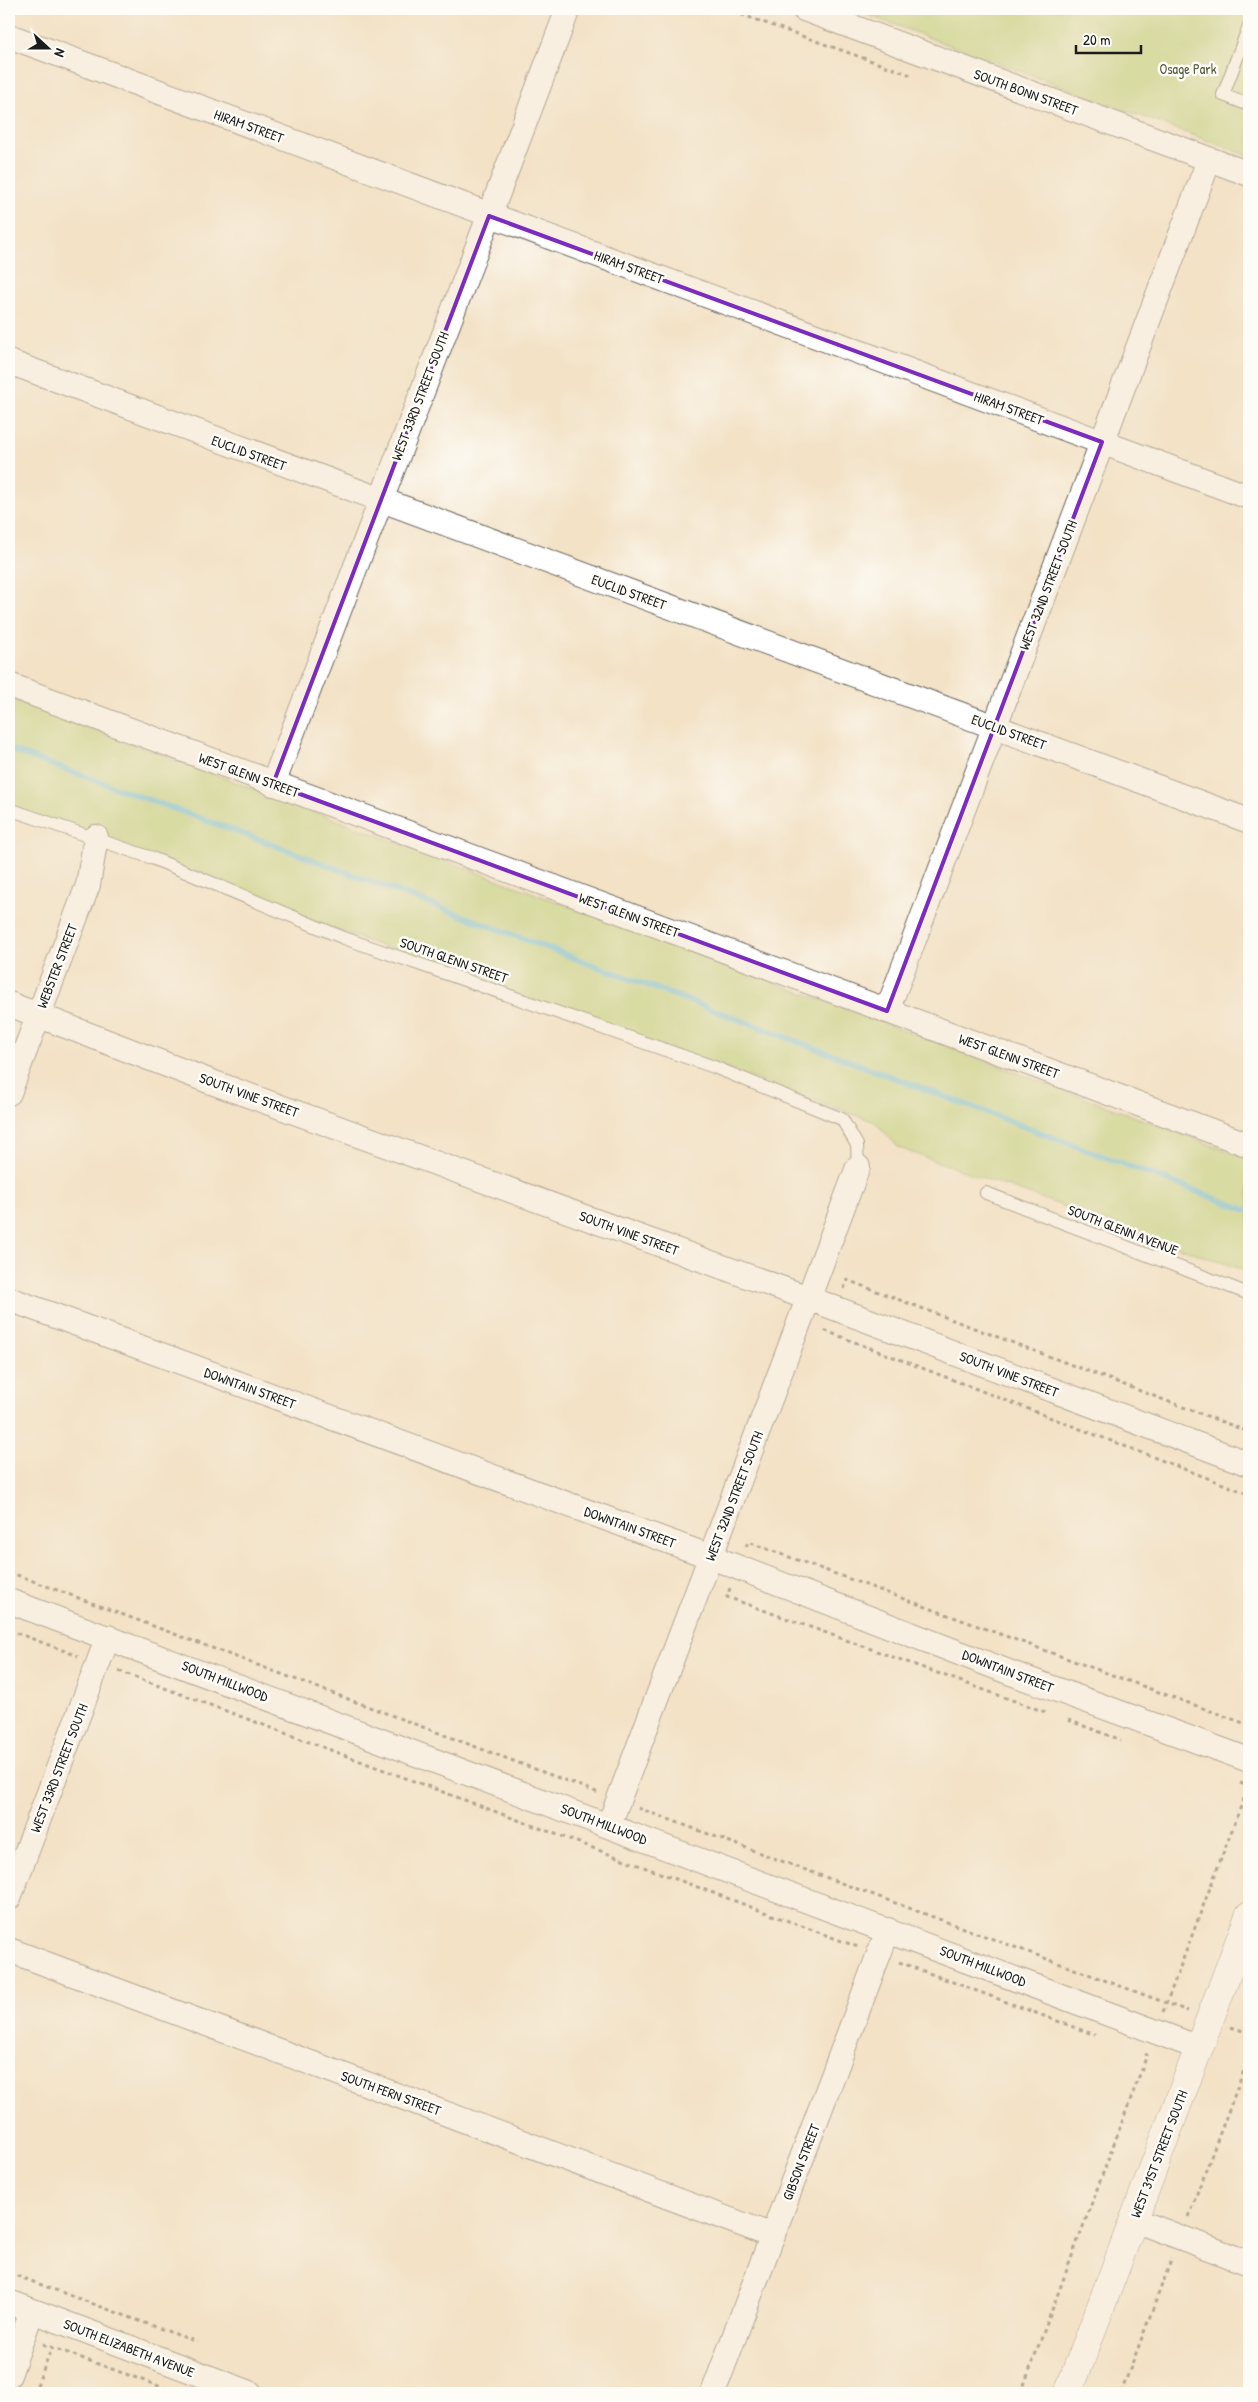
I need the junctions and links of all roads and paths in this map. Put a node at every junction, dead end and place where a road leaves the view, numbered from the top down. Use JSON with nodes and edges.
{"nodes":[{"id":1,"x":568,"y":9,"type":"edge"},
{"id":2,"x":804,"y":9,"type":"edge"},
{"id":3,"x":1249,"y":26,"type":"edge"},
{"id":4,"x":9,"y":36,"type":"edge"},
{"id":5,"x":1249,"y":105,"type":"edge"},
{"id":6,"x":1209,"y":160,"type":"junction"},
{"id":7,"x":1249,"y":174,"type":"edge"},
{"id":8,"x":489,"y":216,"type":"junction"},
{"id":9,"x":9,"y":362,"type":"edge"},
{"id":10,"x":1102,"y":442,"type":"junction"},
{"id":11,"x":1249,"y":498,"type":"edge"},
{"id":12,"x":381,"y":500,"type":"junction"},
{"id":13,"x":9,"y":685,"type":"edge"},
{"id":14,"x":995,"y":727,"type":"junction"},
{"id":15,"x":272,"y":784,"type":"junction"},
{"id":16,"x":9,"y":808,"type":"edge"},
{"id":17,"x":1249,"y":821,"type":"edge"},
{"id":18,"x":96,"y":837,"type":"junction"},
{"id":19,"x":9,"y":1004,"type":"edge"},
{"id":20,"x":887,"y":1011,"type":"junction"},
{"id":21,"x":38,"y":1015,"type":"junction"},
{"id":22,"x":9,"y":1093,"type":"edge"},
{"id":23,"x":1249,"y":1144,"type":"edge"},
{"id":24,"x":858,"y":1167,"type":"joint"},
{"id":25,"x":986,"y":1193,"type":"dead end"},
{"id":26,"x":1249,"y":1294,"type":"edge"},
{"id":27,"x":808,"y":1298,"type":"junction"},
{"id":28,"x":9,"y":1299,"type":"edge"},
{"id":29,"x":1249,"y":1464,"type":"edge"},
{"id":30,"x":711,"y":1557,"type":"junction"},
{"id":31,"x":9,"y":1601,"type":"edge"},
{"id":32,"x":9,"y":1630,"type":"edge"},
{"id":33,"x":108,"y":1638,"type":"junction"},
{"id":34,"x":99,"y":1663,"type":"junction"},
{"id":35,"x":1249,"y":1760,"type":"edge"},
{"id":36,"x":1249,"y":1785,"type":"edge"},
{"id":37,"x":609,"y":1825,"type":"junction"},
{"id":38,"x":9,"y":1898,"type":"edge"},
{"id":39,"x":1249,"y":1916,"type":"edge"},
{"id":40,"x":888,"y":1930,"type":"junction"},
{"id":41,"x":9,"y":1950,"type":"edge"},
{"id":42,"x":879,"y":1955,"type":"junction"},
{"id":43,"x":1156,"y":2031,"type":"junction"},
{"id":44,"x":1101,"y":2038,"type":"dead end"},
{"id":45,"x":1199,"y":2048,"type":"junction"},
{"id":46,"x":1138,"y":2052,"type":"dead end"},
{"id":47,"x":1147,"y":2055,"type":"junction"},
{"id":48,"x":1134,"y":2220,"type":"junction"},
{"id":49,"x":772,"y":2236,"type":"junction"},
{"id":50,"x":1249,"y":2263,"type":"edge"},
{"id":51,"x":9,"y":2274,"type":"edge"},
{"id":52,"x":9,"y":2302,"type":"edge"},
{"id":53,"x":32,"y":2311,"type":"junction"},
{"id":54,"x":23,"y":2337,"type":"junction"},
{"id":55,"x":197,"y":2342,"type":"dead end"},
{"id":56,"x":52,"y":2347,"type":"junction"},
{"id":57,"x":9,"y":2375,"type":"edge"},
{"id":58,"x":167,"y":2389,"type":"dead end"},
{"id":59,"x":34,"y":2393,"type":"edge"},
{"id":60,"x":250,"y":2393,"type":"edge"},
{"id":61,"x":713,"y":2393,"type":"edge"},
{"id":62,"x":1021,"y":2393,"type":"edge"},
{"id":63,"x":1068,"y":2393,"type":"edge"}],
"edges":[{"from":1,"to":8,"type":"street","name":"WEST 33RD STREET SOUTH"},
{"from":2,"to":6,"type":"street","name":"SOUTH BONN STREET"},
{"from":3,"to":5,"type":"lane"},
{"from":4,"to":8,"type":"street","name":"HIRAM STREET"},
{"from":6,"to":7,"type":"street","name":"SOUTH BONN STREET"},
{"from":6,"to":10,"type":"street","name":"WEST 32ND STREET SOUTH"},
{"from":8,"to":10,"type":"street","name":"HIRAM STREET"},
{"from":8,"to":12,"type":"street","name":"WEST 33RD STREET SOUTH"},
{"from":9,"to":12,"type":"street","name":"EUCLID STREET"},
{"from":10,"to":11,"type":"street","name":"HIRAM STREET"},
{"from":10,"to":14,"type":"street","name":"WEST 32ND STREET SOUTH"},
{"from":12,"to":14,"type":"street","name":"EUCLID STREET"},
{"from":12,"to":15,"type":"street","name":"WEST 33RD STREET SOUTH"},
{"from":13,"to":15,"type":"street","name":"WEST GLENN STREET"},
{"from":14,"to":17,"type":"street","name":"EUCLID STREET"},
{"from":14,"to":20,"type":"street","name":"WEST 32ND STREET SOUTH"},
{"from":15,"to":20,"type":"street","name":"WEST GLENN STREET"},
{"from":16,"to":18,"type":"lane","name":"SOUTH GLENN STREET"},
{"from":18,"to":21,"type":"street","name":"WEBSTER STREET"},
{"from":18,"to":24,"type":"lane","name":"SOUTH GLENN STREET"},
{"from":19,"to":21,"type":"street","name":"SOUTH VINE STREET"},
{"from":20,"to":23,"type":"street","name":"WEST GLENN STREET"},
{"from":21,"to":22,"type":"street","name":"WEBSTER STREET"},
{"from":21,"to":27,"type":"street","name":"SOUTH VINE STREET"},
{"from":24,"to":27,"type":"street","name":"WEST 32ND STREET SOUTH"},
{"from":25,"to":26,"type":"lane","name":"SOUTH GLENN AVENUE"},
{"from":27,"to":29,"type":"street","name":"SOUTH VINE STREET"},
{"from":27,"to":30,"type":"street","name":"WEST 32ND STREET SOUTH"},
{"from":28,"to":30,"type":"street","name":"DOWNTAIN STREET"},
{"from":30,"to":35,"type":"street","name":"DOWNTAIN STREET"},
{"from":30,"to":37,"type":"street","name":"WEST 32ND STREET SOUTH"},
{"from":31,"to":33,"type":"street","name":"SOUTH MILLWOOD"},
{"from":32,"to":34,"type":"path"},
{"from":33,"to":34,"type":"street","name":"WEST 33RD STREET SOUTH"},
{"from":33,"to":37,"type":"street","name":"SOUTH MILLWOOD"},
{"from":34,"to":38,"type":"street","name":"WEST 33RD STREET SOUTH"},
{"from":34,"to":42,"type":"path"},
{"from":36,"to":43,"type":"path"},
{"from":37,"to":40,"type":"street","name":"SOUTH MILLWOOD"},
{"from":39,"to":45,"type":"street","name":"WEST 31ST STREET SOUTH"},
{"from":40,"to":42,"type":"street","name":"GIBSON STREET"},
{"from":40,"to":43,"type":"street","name":"SOUTH MILLWOOD"},
{"from":41,"to":49,"type":"street","name":"SOUTH FERN STREET"},
{"from":42,"to":44,"type":"path"},
{"from":42,"to":49,"type":"street","name":"GIBSON STREET"},
{"from":43,"to":45,"type":"street","name":"SOUTH MILLWOOD"},
{"from":43,"to":47,"type":"path"},
{"from":45,"to":48,"type":"street","name":"WEST 31ST STREET SOUTH"},
{"from":46,"to":47,"type":"path"},
{"from":47,"to":62,"type":"path"},
{"from":48,"to":50,"type":"street"},
{"from":48,"to":63,"type":"street","name":"WEST 31ST STREET SOUTH"},
{"from":49,"to":61,"type":"street","name":"GIBSON STREET"},
{"from":51,"to":55,"type":"path"},
{"from":52,"to":53,"type":"street","name":"SOUTH ELIZABETH AVENUE"},
{"from":53,"to":54,"type":"street"},
{"from":53,"to":60,"type":"street","name":"SOUTH ELIZABETH AVENUE"},
{"from":54,"to":56,"type":"path"},
{"from":54,"to":57,"type":"street"},
{"from":56,"to":58,"type":"path"},
{"from":56,"to":59,"type":"path"}]}
